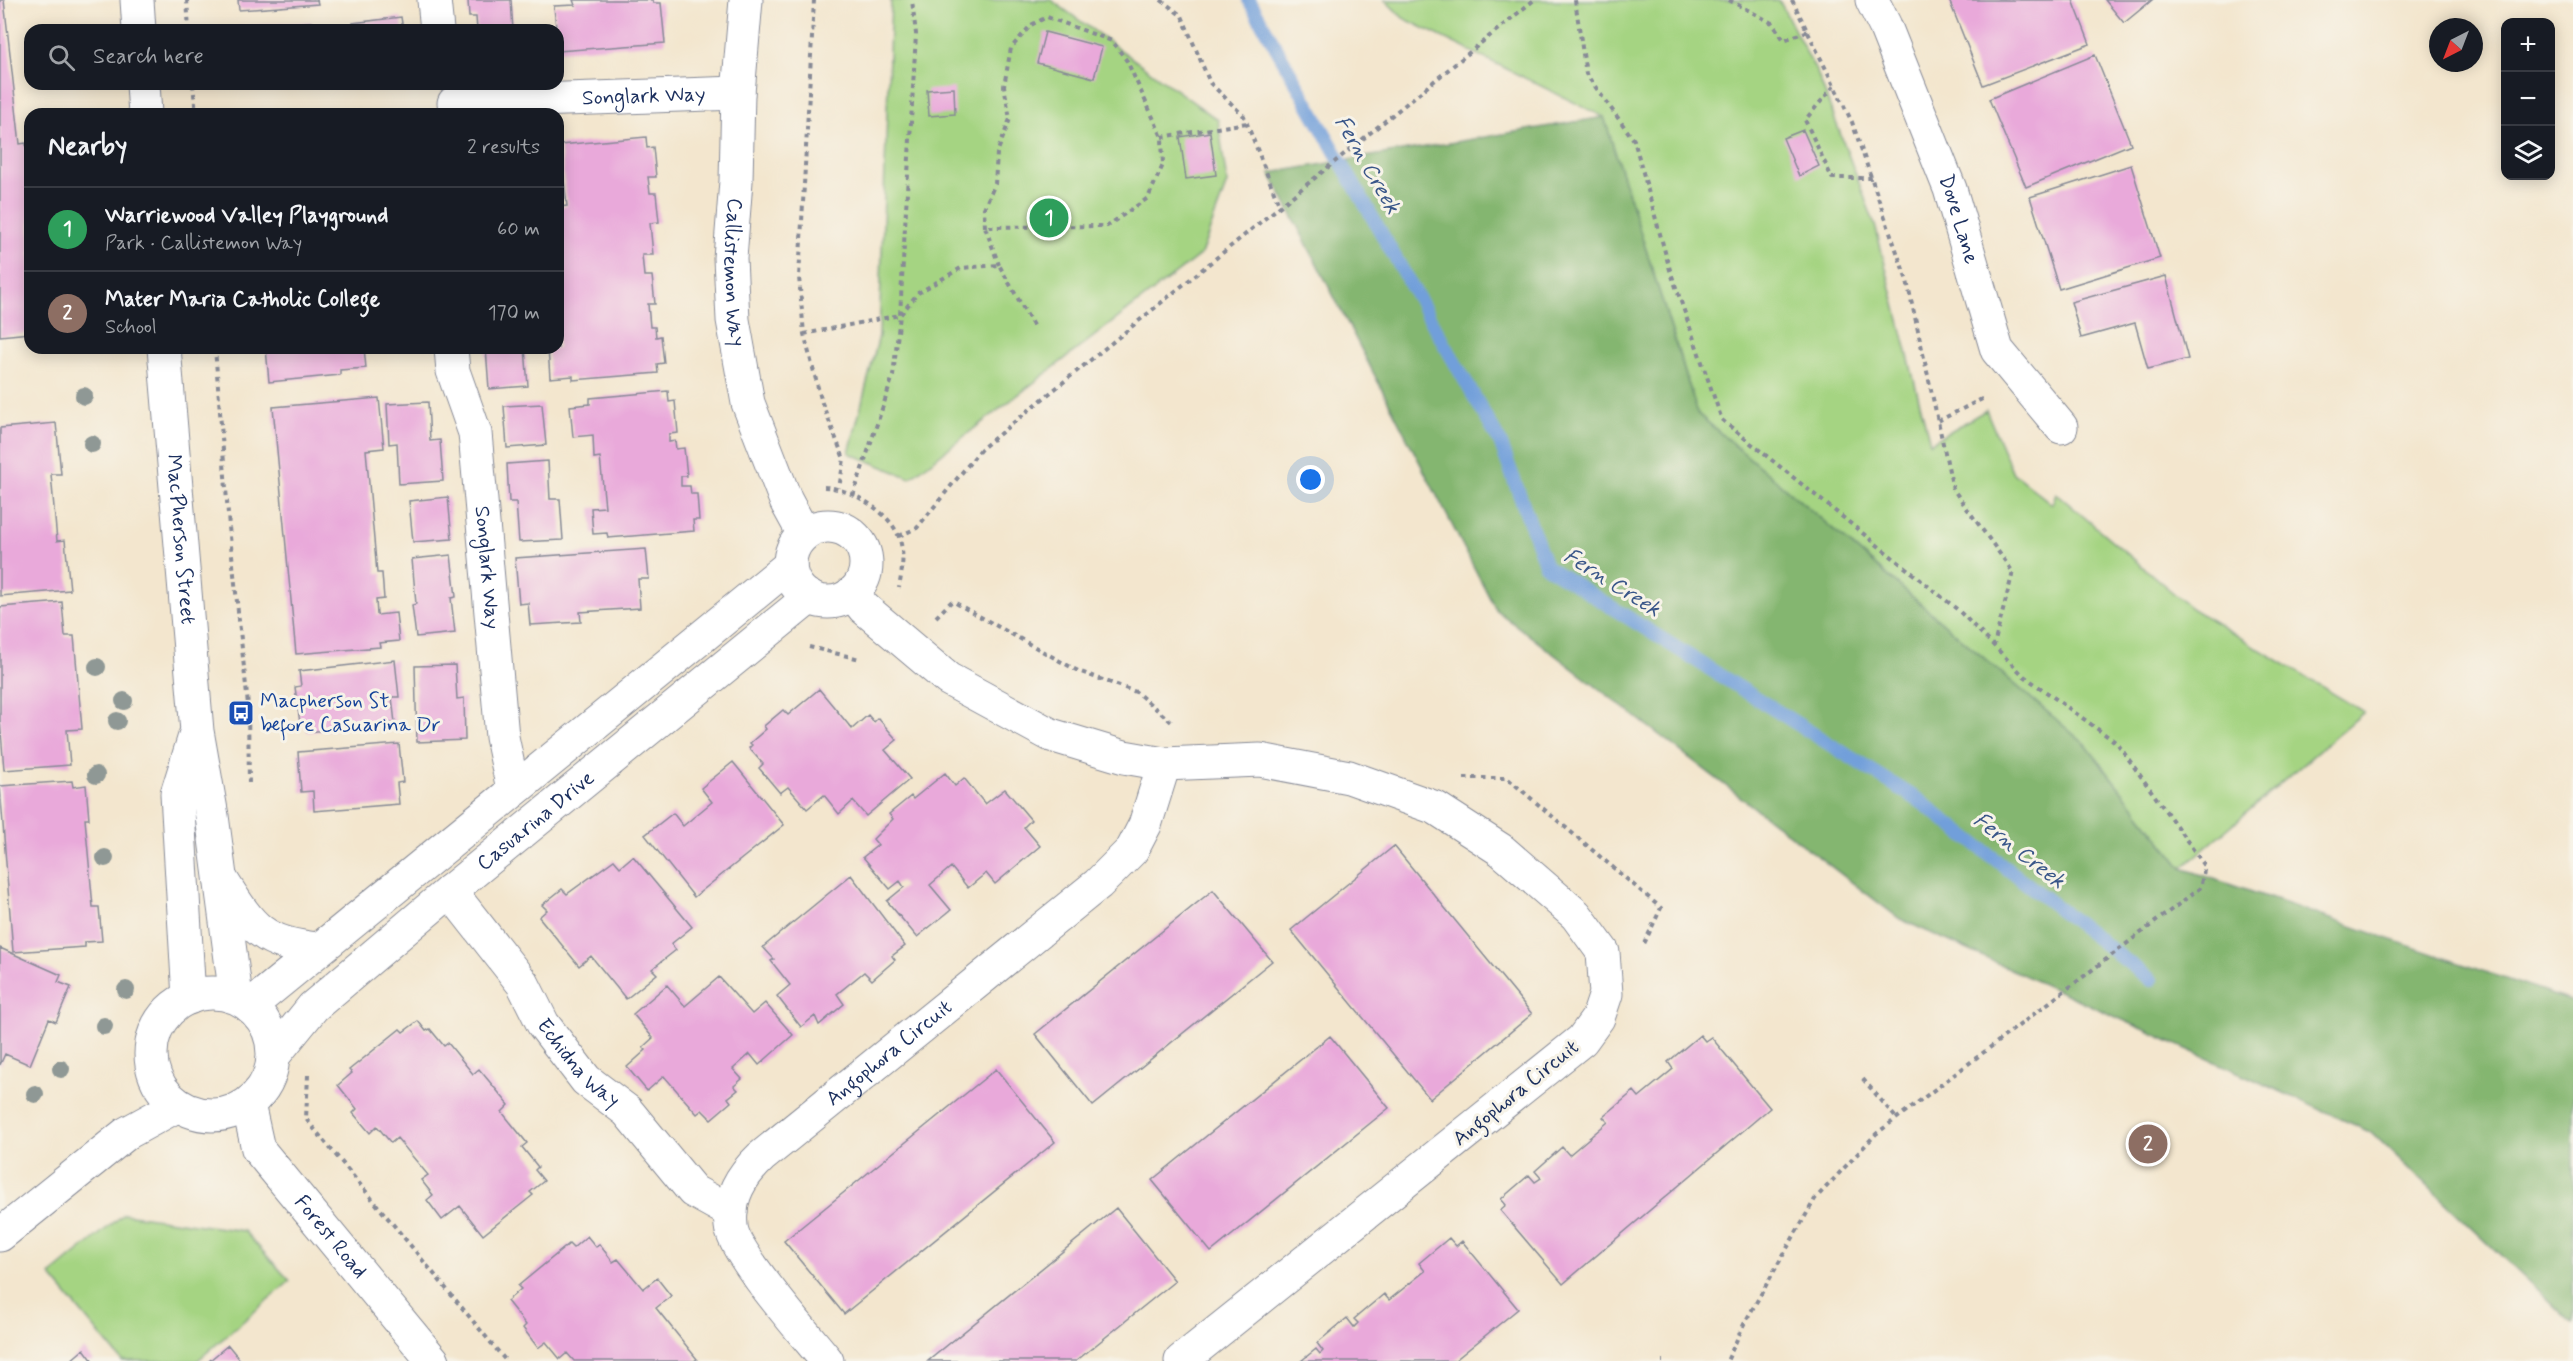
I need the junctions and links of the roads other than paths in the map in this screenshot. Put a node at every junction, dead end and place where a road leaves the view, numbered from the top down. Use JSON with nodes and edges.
{"nodes":[{"id":1,"x":137,"y":0,"type":"edge"},
{"id":2,"x":434,"y":0,"type":"edge"},
{"id":3,"x":746,"y":0,"type":"edge"},
{"id":4,"x":1872,"y":0,"type":"edge"},
{"id":5,"x":139,"y":24,"type":"edge"},
{"id":6,"x":436,"y":24,"type":"edge"},
{"id":7,"x":144,"y":90,"type":"edge"},
{"id":8,"x":738,"y":93,"type":"junction"},
{"id":9,"x":451,"y":100,"type":"edge"},
{"id":10,"x":145,"y":108,"type":"edge"},
{"id":11,"x":165,"y":354,"type":"edge"},
{"id":12,"x":452,"y":354,"type":"edge"},
{"id":13,"x":2061,"y":427,"type":"dead end"},
{"id":14,"x":804,"y":534,"type":"junction"},
{"id":15,"x":790,"y":565,"type":"junction"},
{"id":16,"x":852,"y":593,"type":"junction"},
{"id":17,"x":810,"y":597,"type":"junction"},
{"id":18,"x":197,"y":731,"type":"junction"},
{"id":19,"x":1164,"y":764,"type":"junction"},
{"id":20,"x":513,"y":789,"type":"junction"},
{"id":21,"x":221,"y":879,"type":"junction"},
{"id":22,"x":450,"y":891,"type":"junction"},
{"id":23,"x":319,"y":949,"type":"junction"},
{"id":24,"x":189,"y":998,"type":"junction"},
{"id":25,"x":243,"y":1001,"type":"junction"},
{"id":26,"x":274,"y":1055,"type":"junction"},
{"id":27,"x":248,"y":1104,"type":"junction"},
{"id":28,"x":178,"y":1105,"type":"junction"},
{"id":29,"x":731,"y":1212,"type":"junction"},
{"id":30,"x":0,"y":1235,"type":"edge"},
{"id":31,"x":433,"y":1361,"type":"edge"},
{"id":32,"x":827,"y":1361,"type":"edge"},
{"id":33,"x":1181,"y":1361,"type":"edge"}],
"edges":[{"from":1,"to":5,"type":"street"},
{"from":2,"to":6,"type":"street"},
{"from":3,"to":8,"type":"street","name":"Callistemon Way"},
{"from":4,"to":13,"type":"street","name":"Dove Lane"},
{"from":7,"to":10,"type":"street"},
{"from":8,"to":9,"type":"street","name":"Songlark Way"},
{"from":8,"to":14,"type":"street","name":"Callistemon Way"},
{"from":11,"to":18,"type":"street","name":"MacPherson Street"},
{"from":12,"to":20,"type":"street","name":"Songlark Way"},
{"from":14,"to":15,"type":"street"},
{"from":14,"to":16,"type":"street"},
{"from":15,"to":17,"type":"street"},
{"from":15,"to":20,"type":"street","name":"Casuarina Drive"},
{"from":16,"to":17,"type":"street"},
{"from":16,"to":19,"type":"street","name":"Angophora Circuit"},
{"from":17,"to":22,"type":"street","name":"Casuarina Drive"},
{"from":18,"to":21,"type":"street","name":"MacPherson Street"},
{"from":18,"to":24,"type":"street","name":"MacPherson Street"},
{"from":19,"to":29,"type":"street","name":"Angophora Circuit"},
{"from":19,"to":33,"type":"street","name":"Angophora Circuit"},
{"from":20,"to":23,"type":"street","name":"Casuarina Drive"},
{"from":21,"to":23,"type":"street"},
{"from":21,"to":25,"type":"street","name":"MacPherson Street"},
{"from":22,"to":26,"type":"street","name":"Casuarina Drive"},
{"from":22,"to":29,"type":"street","name":"Echidna Way"},
{"from":23,"to":25,"type":"street","name":"Casuarina Drive"},
{"from":24,"to":25,"type":"street"},
{"from":24,"to":28,"type":"street"},
{"from":25,"to":26,"type":"street"},
{"from":26,"to":27,"type":"street"},
{"from":27,"to":28,"type":"street"},
{"from":27,"to":31,"type":"street","name":"Forest Road"},
{"from":28,"to":30,"type":"street"},
{"from":29,"to":32,"type":"street","name":"Angophora Circuit"}]}
